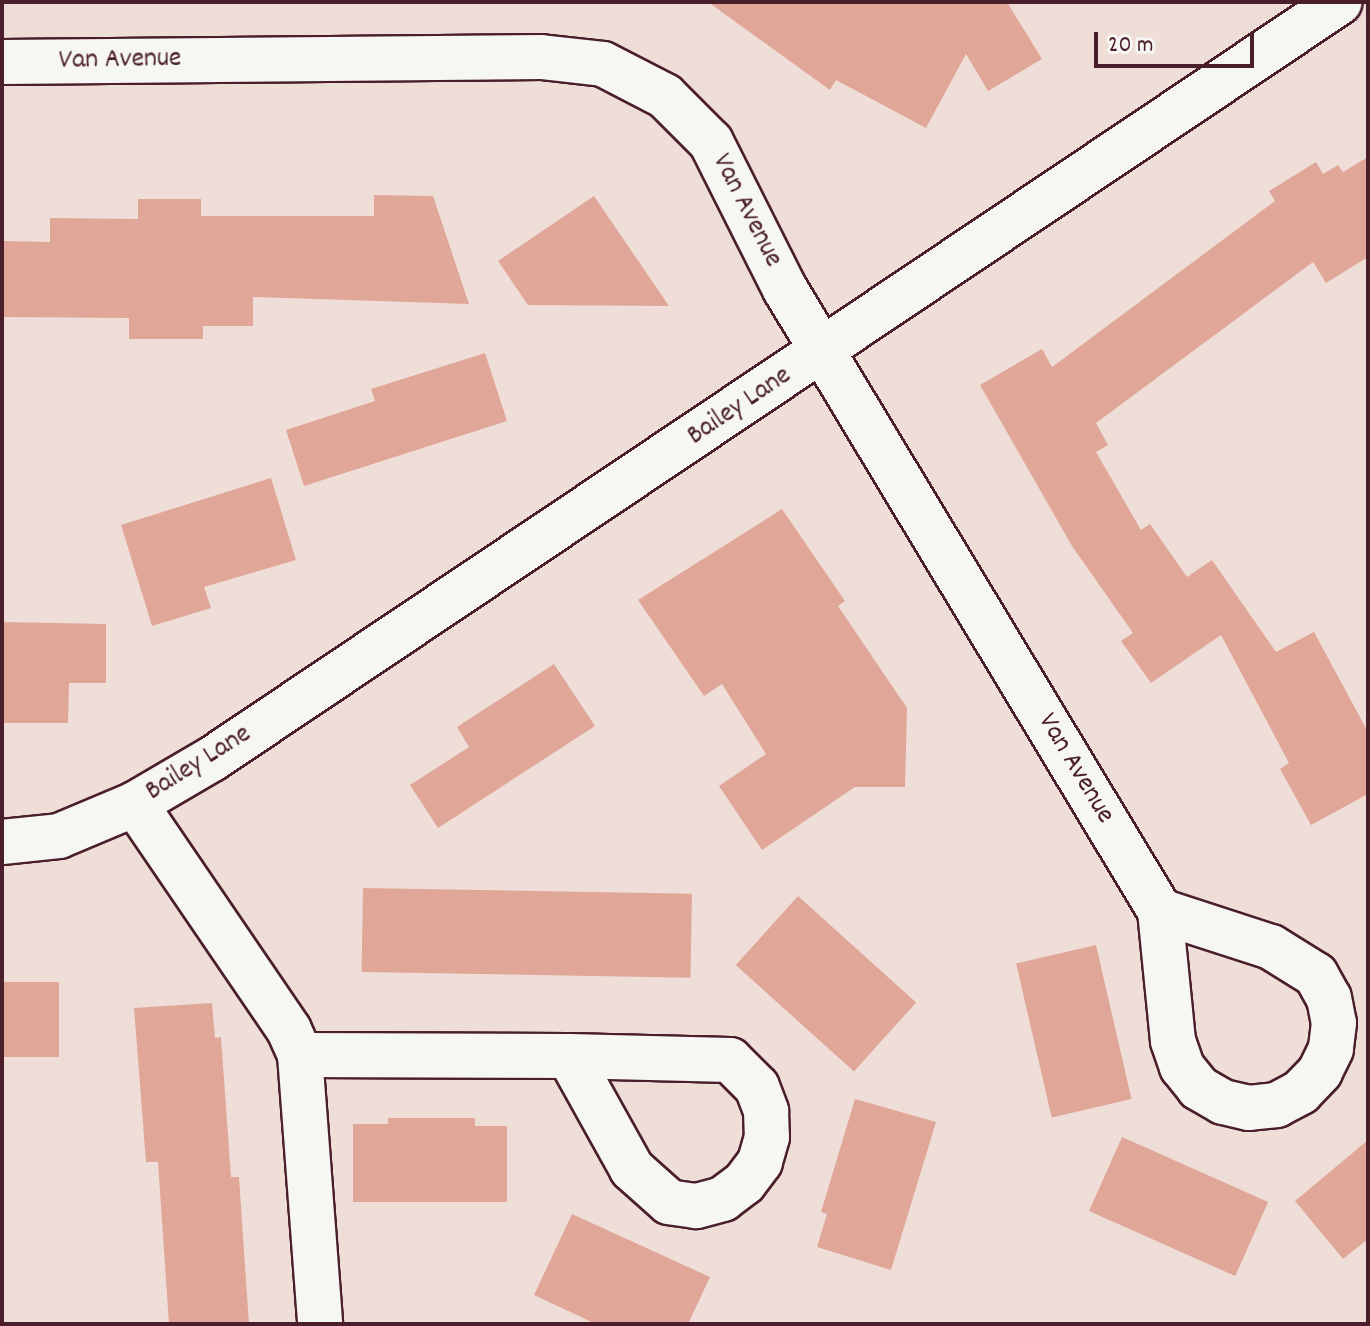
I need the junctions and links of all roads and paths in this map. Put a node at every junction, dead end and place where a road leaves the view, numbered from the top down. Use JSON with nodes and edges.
{"nodes":[{"id":1,"x":1340,"y":2,"type":"edge"},
{"id":2,"x":2,"y":62,"type":"edge"},
{"id":3,"x":825,"y":350,"type":"junction"},
{"id":4,"x":135,"y":804,"type":"junction"},
{"id":5,"x":2,"y":842,"type":"edge"},
{"id":6,"x":1160,"y":911,"type":"junction"},
{"id":7,"x":300,"y":1055,"type":"junction"},
{"id":8,"x":569,"y":1056,"type":"junction"},
{"id":9,"x":320,"y":1324,"type":"edge"}],
"edges":[{"from":1,"to":3,"type":"street","name":"Bailey Lane"},
{"from":2,"to":3,"type":"street","name":"Van Avenue"},
{"from":3,"to":4,"type":"street","name":"Bailey Lane"},
{"from":3,"to":6,"type":"street","name":"Van Avenue"},
{"from":4,"to":5,"type":"street","name":"Bailey Lane"},
{"from":4,"to":7,"type":"street","name":"Bailey Lane"},
{"from":6,"to":6,"type":"street"},
{"from":7,"to":8,"type":"street"},
{"from":7,"to":9,"type":"street","name":"Bailey Lane"},
{"from":8,"to":8,"type":"street"}]}
